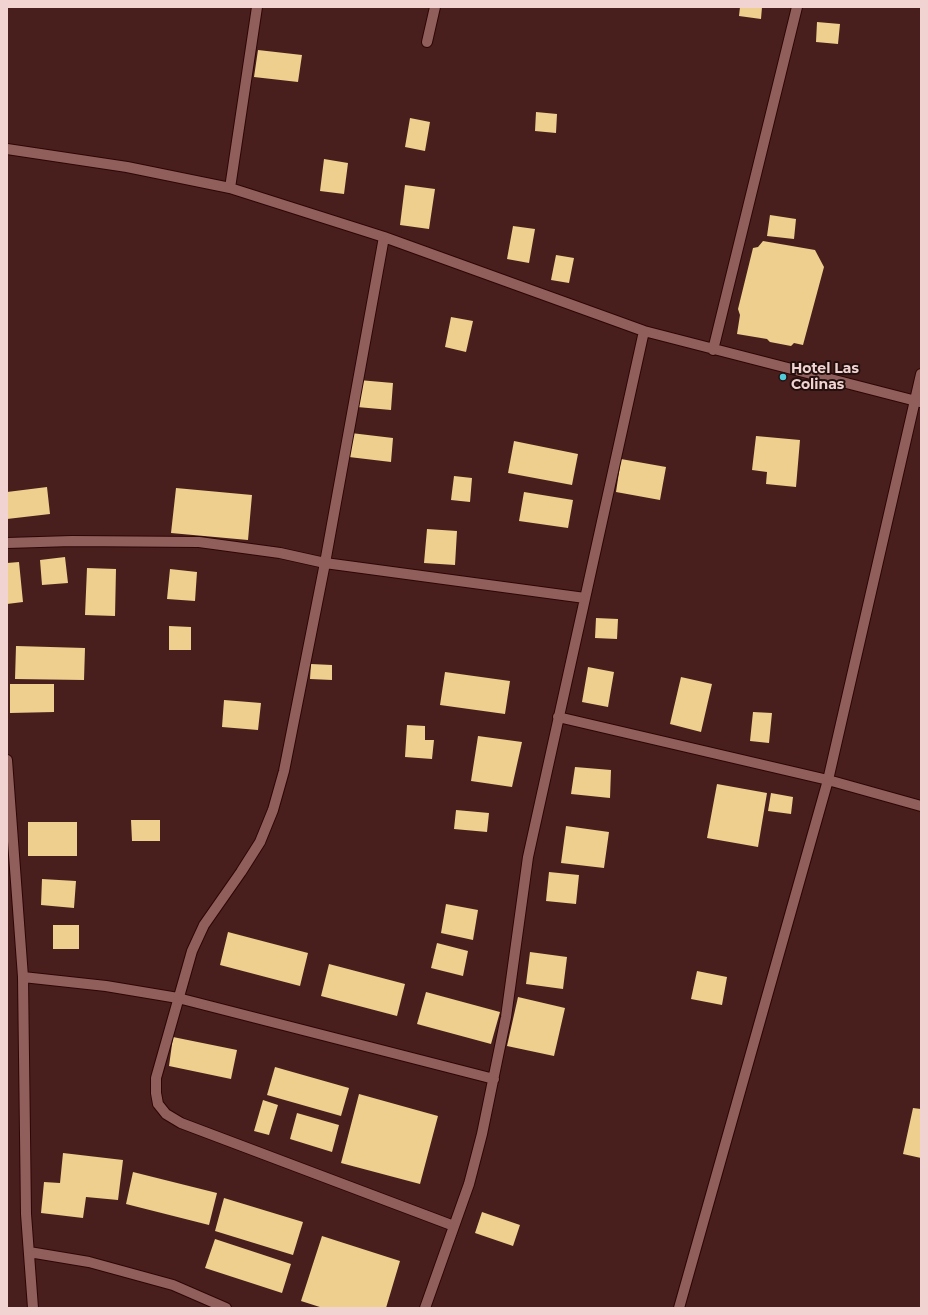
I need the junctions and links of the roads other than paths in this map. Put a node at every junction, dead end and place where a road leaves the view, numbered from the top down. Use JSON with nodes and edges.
{"nodes":[{"id":1,"x":257,"y":7,"type":"edge"},
{"id":2,"x":434,"y":7,"type":"edge"},
{"id":3,"x":797,"y":7,"type":"edge"},
{"id":4,"x":427,"y":42,"type":"dead end"},
{"id":5,"x":7,"y":149,"type":"edge"},
{"id":6,"x":230,"y":188,"type":"junction"},
{"id":7,"x":384,"y":237,"type":"junction"},
{"id":8,"x":644,"y":331,"type":"junction"},
{"id":9,"x":713,"y":350,"type":"junction"},
{"id":10,"x":921,"y":374,"type":"edge"},
{"id":11,"x":918,"y":402,"type":"edge"},
{"id":12,"x":7,"y":543,"type":"edge"},
{"id":13,"x":325,"y":563,"type":"junction"},
{"id":14,"x":585,"y":598,"type":"junction"},
{"id":15,"x":558,"y":717,"type":"junction"},
{"id":16,"x":7,"y":760,"type":"edge"},
{"id":17,"x":828,"y":780,"type":"junction"},
{"id":18,"x":921,"y":806,"type":"edge"},
{"id":19,"x":23,"y":977,"type":"junction"},
{"id":20,"x":178,"y":998,"type":"junction"},
{"id":21,"x":494,"y":1079,"type":"junction"},
{"id":22,"x":454,"y":1226,"type":"junction"},
{"id":23,"x":29,"y":1252,"type":"junction"},
{"id":24,"x":33,"y":1308,"type":"edge"},
{"id":25,"x":226,"y":1308,"type":"edge"},
{"id":26,"x":425,"y":1308,"type":"edge"},
{"id":27,"x":679,"y":1308,"type":"edge"}],
"edges":[{"from":1,"to":6,"type":"street"},
{"from":2,"to":4,"type":"street"},
{"from":3,"to":9,"type":"street"},
{"from":5,"to":6,"type":"street"},
{"from":6,"to":7,"type":"street"},
{"from":7,"to":8,"type":"street"},
{"from":7,"to":13,"type":"street"},
{"from":8,"to":9,"type":"street"},
{"from":8,"to":14,"type":"street"},
{"from":9,"to":11,"type":"street"},
{"from":10,"to":11,"type":"street"},
{"from":11,"to":17,"type":"street"},
{"from":12,"to":13,"type":"street"},
{"from":13,"to":14,"type":"street"},
{"from":13,"to":20,"type":"street"},
{"from":14,"to":15,"type":"street"},
{"from":15,"to":17,"type":"street"},
{"from":15,"to":21,"type":"street"},
{"from":16,"to":19,"type":"street"},
{"from":17,"to":18,"type":"street"},
{"from":17,"to":27,"type":"street"},
{"from":19,"to":20,"type":"street"},
{"from":19,"to":23,"type":"street"},
{"from":20,"to":21,"type":"street"},
{"from":20,"to":22,"type":"street"},
{"from":21,"to":22,"type":"street"},
{"from":22,"to":26,"type":"street"},
{"from":23,"to":24,"type":"street"},
{"from":23,"to":25,"type":"street"}]}
